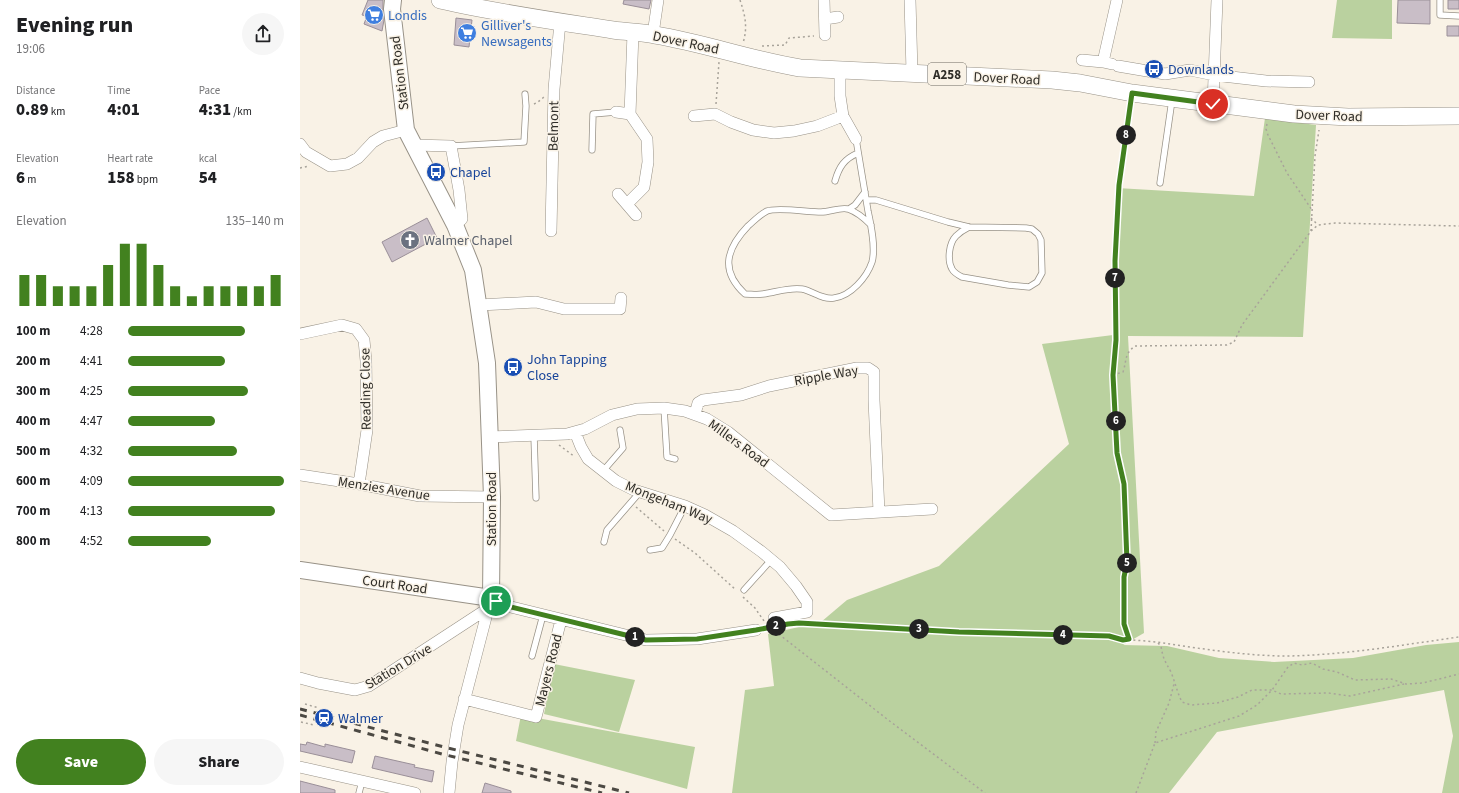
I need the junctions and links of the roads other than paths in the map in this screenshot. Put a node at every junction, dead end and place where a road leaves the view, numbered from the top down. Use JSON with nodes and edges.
{"nodes":[{"id":1,"x":393,"y":0,"type":"edge"},
{"id":2,"x":440,"y":0,"type":"edge"},
{"id":3,"x":658,"y":0,"type":"edge"},
{"id":4,"x":824,"y":0,"type":"edge"},
{"id":5,"x":910,"y":0,"type":"edge"},
{"id":6,"x":1117,"y":0,"type":"edge"},
{"id":7,"x":1217,"y":0,"type":"edge"},
{"id":8,"x":1440,"y":0,"type":"edge"},
{"id":9,"x":1459,"y":16,"type":"edge"},
{"id":10,"x":838,"y":17,"type":"dead end"},
{"id":11,"x":826,"y":18,"type":"junction"},
{"id":12,"x":560,"y":22,"type":"junction"},
{"id":13,"x":633,"y":33,"type":"junction"},
{"id":14,"x":653,"y":34,"type":"junction"},
{"id":15,"x":825,"y":35,"type":"road end"},
{"id":16,"x":1082,"y":60,"type":"dead end"},
{"id":17,"x":1111,"y":64,"type":"junction"},
{"id":18,"x":840,"y":70,"type":"junction"},
{"id":19,"x":912,"y":72,"type":"junction"},
{"id":20,"x":1214,"y":75,"type":"junction"},
{"id":21,"x":1309,"y":82,"type":"dead end"},
{"id":22,"x":525,"y":94,"type":"dead end"},
{"id":23,"x":1173,"y":98,"type":"junction"},
{"id":24,"x":1213,"y":104,"type":"junction"},
{"id":25,"x":616,"y":112,"type":"joint"},
{"id":26,"x":630,"y":114,"type":"junction"},
{"id":27,"x":694,"y":116,"type":"dead end"},
{"id":28,"x":843,"y":116,"type":"junction"},
{"id":29,"x":1459,"y":116,"type":"edge"},
{"id":30,"x":406,"y":130,"type":"junction"},
{"id":31,"x":856,"y":139,"type":"joint"},
{"id":32,"x":300,"y":144,"type":"edge"},
{"id":33,"x":413,"y":145,"type":"junction"},
{"id":34,"x":451,"y":146,"type":"junction"},
{"id":35,"x":592,"y":150,"type":"dead end"},
{"id":36,"x":858,"y":153,"type":"junction"},
{"id":37,"x":835,"y":181,"type":"dead end"},
{"id":38,"x":1160,"y":183,"type":"dead end"},
{"id":39,"x":865,"y":192,"type":"junction"},
{"id":40,"x":618,"y":194,"type":"dead end"},
{"id":41,"x":866,"y":200,"type":"junction"},
{"id":42,"x":627,"y":204,"type":"junction"},
{"id":43,"x":849,"y":209,"type":"junction"},
{"id":44,"x":636,"y":215,"type":"dead end"},
{"id":45,"x":455,"y":225,"type":"junction"},
{"id":46,"x":871,"y":225,"type":"junction"},
{"id":47,"x":969,"y":227,"type":"junction"},
{"id":48,"x":551,"y":231,"type":"dead end"},
{"id":49,"x":621,"y":298,"type":"dead end"},
{"id":50,"x":479,"y":305,"type":"junction"},
{"id":51,"x":300,"y":334,"type":"edge"},
{"id":52,"x":664,"y":408,"type":"junction"},
{"id":53,"x":695,"y":414,"type":"junction"},
{"id":54,"x":620,"y":430,"type":"dead end"},
{"id":55,"x":576,"y":432,"type":"junction"},
{"id":56,"x":534,"y":436,"type":"junction"},
{"id":57,"x":489,"y":437,"type":"junction"},
{"id":58,"x":675,"y":459,"type":"dead end"},
{"id":59,"x":603,"y":471,"type":"junction"},
{"id":60,"x":300,"y":475,"type":"edge"},
{"id":61,"x":359,"y":484,"type":"junction"},
{"id":62,"x":640,"y":492,"type":"junction"},
{"id":63,"x":492,"y":497,"type":"junction"},
{"id":64,"x":536,"y":498,"type":"dead end"},
{"id":65,"x":685,"y":506,"type":"junction"},
{"id":66,"x":932,"y":509,"type":"dead end"},
{"id":67,"x":879,"y":512,"type":"junction"},
{"id":68,"x":604,"y":542,"type":"dead end"},
{"id":69,"x":650,"y":550,"type":"dead end"},
{"id":70,"x":772,"y":559,"type":"junction"},
{"id":71,"x":300,"y":570,"type":"edge"},
{"id":72,"x":744,"y":590,"type":"dead end"},
{"id":73,"x":489,"y":603,"type":"junction"},
{"id":74,"x":543,"y":615,"type":"junction"},
{"id":75,"x":561,"y":620,"type":"junction"},
{"id":76,"x":772,"y":623,"type":"road end"},
{"id":77,"x":756,"y":630,"type":"dead end"},
{"id":78,"x":532,"y":656,"type":"dead end"},
{"id":79,"x":300,"y":678,"type":"edge"},
{"id":80,"x":464,"y":699,"type":"junction"},
{"id":81,"x":300,"y":767,"type":"edge"},
{"id":82,"x":362,"y":781,"type":"junction"},
{"id":83,"x":360,"y":793,"type":"edge"},
{"id":84,"x":415,"y":793,"type":"edge"},
{"id":85,"x":448,"y":793,"type":"edge"}],
"edges":[{"from":1,"to":30,"type":"street","name":"Station Road"},
{"from":2,"to":12,"type":"main road","name":"Dover Road","number":"A258"},
{"from":3,"to":14,"type":"street"},
{"from":4,"to":11,"type":"street"},
{"from":5,"to":19,"type":"street"},
{"from":6,"to":17,"type":"street"},
{"from":7,"to":20,"type":"street"},
{"from":8,"to":9,"type":"lane"},
{"from":10,"to":11,"type":"street"},
{"from":11,"to":15,"type":"street"},
{"from":12,"to":13,"type":"main road","name":"Dover Road","number":"A258"},
{"from":12,"to":48,"type":"street","name":"Belmont"},
{"from":13,"to":14,"type":"main road","name":"Dover Road","number":"A258"},
{"from":13,"to":26,"type":"street"},
{"from":14,"to":18,"type":"main road","name":"Dover Road","number":"A258"},
{"from":16,"to":17,"type":"street"},
{"from":17,"to":20,"type":"street"},
{"from":18,"to":19,"type":"main road","name":"Dover Road","number":"A258"},
{"from":18,"to":28,"type":"street"},
{"from":19,"to":23,"type":"main road","name":"Dover Road","number":"A258"},
{"from":20,"to":21,"type":"street"},
{"from":20,"to":24,"type":"street"},
{"from":22,"to":34,"type":"lane"},
{"from":23,"to":24,"type":"main road","name":"Dover Road","number":"A258"},
{"from":23,"to":38,"type":"lane"},
{"from":24,"to":29,"type":"main road","name":"Dover Road","number":"A258"},
{"from":25,"to":26,"type":"street"},
{"from":25,"to":35,"type":"lane"},
{"from":26,"to":42,"type":"street"},
{"from":27,"to":28,"type":"street"},
{"from":28,"to":31,"type":"street"},
{"from":30,"to":32,"type":"street"},
{"from":30,"to":33,"type":"street","name":"Station Road"},
{"from":31,"to":36,"type":"lane"},
{"from":33,"to":34,"type":"street"},
{"from":33,"to":45,"type":"street","name":"Station Road"},
{"from":34,"to":45,"type":"street"},
{"from":36,"to":37,"type":"lane"},
{"from":36,"to":39,"type":"lane"},
{"from":39,"to":41,"type":"lane"},
{"from":39,"to":43,"type":"lane"},
{"from":40,"to":42,"type":"street"},
{"from":41,"to":46,"type":"lane"},
{"from":41,"to":47,"type":"lane"},
{"from":42,"to":44,"type":"street"},
{"from":43,"to":46,"type":"lane"},
{"from":43,"to":46,"type":"lane"},
{"from":45,"to":50,"type":"street","name":"Station Road"},
{"from":47,"to":47,"type":"lane"},
{"from":49,"to":50,"type":"street"},
{"from":50,"to":57,"type":"street","name":"Station Road"},
{"from":51,"to":61,"type":"street","name":"Reading Close"},
{"from":52,"to":53,"type":"street","name":"Millers Road"},
{"from":52,"to":55,"type":"street","name":"Millers Road"},
{"from":52,"to":58,"type":"lane"},
{"from":53,"to":67,"type":"street","name":"Millers Road"},
{"from":53,"to":67,"type":"street","name":"Ripple Way"},
{"from":54,"to":59,"type":"lane"},
{"from":55,"to":56,"type":"street","name":"Millers Road"},
{"from":55,"to":59,"type":"street","name":"Mongeham Way"},
{"from":56,"to":57,"type":"street","name":"Millers Road"},
{"from":56,"to":64,"type":"lane"},
{"from":57,"to":63,"type":"street","name":"Station Road"},
{"from":59,"to":62,"type":"street","name":"Mongeham Way"},
{"from":60,"to":61,"type":"street","name":"Menzies Avenue"},
{"from":61,"to":63,"type":"street","name":"Menzies Avenue"},
{"from":62,"to":65,"type":"street","name":"Mongeham Way"},
{"from":62,"to":68,"type":"lane"},
{"from":63,"to":73,"type":"street","name":"Station Road"},
{"from":65,"to":69,"type":"lane"},
{"from":65,"to":70,"type":"street","name":"Mongeham Way"},
{"from":66,"to":67,"type":"street","name":"Millers Road"},
{"from":70,"to":72,"type":"lane"},
{"from":70,"to":76,"type":"street","name":"Mongeham Way"},
{"from":71,"to":73,"type":"street","name":"Court Road"},
{"from":73,"to":74,"type":"street","name":"Mayers Road"},
{"from":73,"to":79,"type":"street","name":"Station Drive"},
{"from":73,"to":80,"type":"street","name":"Station Road"},
{"from":74,"to":75,"type":"street","name":"Mayers Road"},
{"from":74,"to":78,"type":"lane"},
{"from":75,"to":77,"type":"street","name":"Mayers Road"},
{"from":75,"to":80,"type":"street","name":"Mayers Road"},
{"from":80,"to":85,"type":"street","name":"Station Road"},
{"from":81,"to":82,"type":"street"},
{"from":82,"to":83,"type":"lane"},
{"from":82,"to":84,"type":"street"}]}
